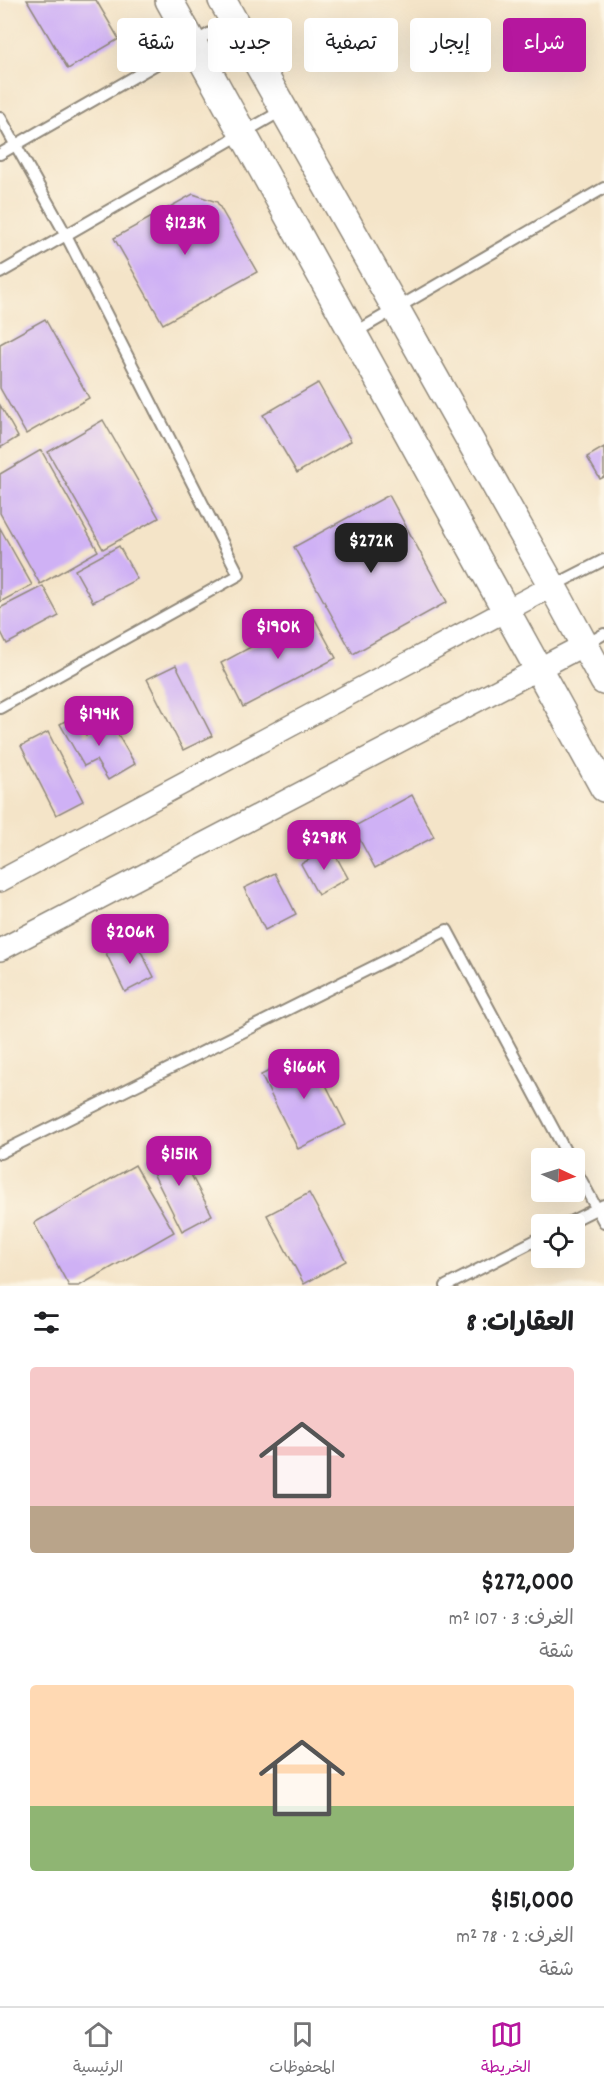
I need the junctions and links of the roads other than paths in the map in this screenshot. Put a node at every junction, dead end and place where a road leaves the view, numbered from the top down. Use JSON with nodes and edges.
{"nodes":[{"id":1,"x":169,"y":0,"type":"edge"},
{"id":2,"x":228,"y":10,"type":"edge"},
{"id":3,"x":179,"y":18,"type":"edge"},
{"id":4,"x":196,"y":41,"type":"edge"},
{"id":5,"x":196,"y":49,"type":"edge"},
{"id":6,"x":144,"y":72,"type":"edge"},
{"id":7,"x":284,"y":110,"type":"junction"},
{"id":8,"x":0,"y":117,"type":"edge"},
{"id":9,"x":243,"y":134,"type":"junction"},
{"id":10,"x":16,"y":145,"type":"junction"},
{"id":11,"x":0,"y":154,"type":"edge"},
{"id":12,"x":604,"y":188,"type":"edge"},
{"id":13,"x":66,"y":235,"type":"junction"},
{"id":14,"x":0,"y":273,"type":"edge"},
{"id":15,"x":395,"y":309,"type":"junction"},
{"id":16,"x":353,"y":333,"type":"junction"},
{"id":17,"x":604,"y":560,"type":"edge"},
{"id":18,"x":552,"y":586,"type":"junction"},
{"id":19,"x":506,"y":612,"type":"junction"},
{"id":20,"x":594,"y":639,"type":"edge"},
{"id":21,"x":538,"y":670,"type":"junction"},
{"id":22,"x":604,"y":681,"type":"edge"},
{"id":23,"x":0,"y":708,"type":"edge"},
{"id":24,"x":604,"y":788,"type":"edge"},
{"id":25,"x":0,"y":881,"type":"edge"},
{"id":26,"x":0,"y":950,"type":"edge"},
{"id":27,"x":564,"y":1148,"type":"edge"},
{"id":28,"x":0,"y":1153,"type":"edge"},
{"id":29,"x":585,"y":1184,"type":"edge"},
{"id":30,"x":600,"y":1207,"type":"edge"},
{"id":31,"x":585,"y":1214,"type":"edge"},
{"id":32,"x":604,"y":1222,"type":"edge"},
{"id":33,"x":531,"y":1243,"type":"edge"},
{"id":34,"x":446,"y":1286,"type":"edge"}],
"edges":[{"from":1,"to":3,"type":"street"},
{"from":2,"to":4,"type":"lane"},
{"from":2,"to":7,"type":"street"},
{"from":5,"to":9,"type":"street"},
{"from":6,"to":10,"type":"lane"},
{"from":7,"to":9,"type":"lane"},
{"from":7,"to":15,"type":"street"},
{"from":8,"to":10,"type":"lane"},
{"from":9,"to":13,"type":"lane"},
{"from":9,"to":16,"type":"street"},
{"from":10,"to":11,"type":"lane"},
{"from":10,"to":13,"type":"lane"},
{"from":12,"to":15,"type":"lane"},
{"from":13,"to":14,"type":"lane"},
{"from":13,"to":23,"type":"lane"},
{"from":15,"to":16,"type":"lane"},
{"from":15,"to":18,"type":"street"},
{"from":16,"to":19,"type":"street"},
{"from":17,"to":18,"type":"lane"},
{"from":18,"to":19,"type":"street"},
{"from":18,"to":20,"type":"street"},
{"from":19,"to":21,"type":"street"},
{"from":19,"to":25,"type":"street"},
{"from":20,"to":21,"type":"street"},
{"from":20,"to":22,"type":"street"},
{"from":21,"to":24,"type":"street"},
{"from":21,"to":26,"type":"street"},
{"from":27,"to":28,"type":"lane"},
{"from":29,"to":30,"type":"lane"},
{"from":30,"to":31,"type":"lane"},
{"from":30,"to":32,"type":"lane"},
{"from":33,"to":34,"type":"lane"}]}
